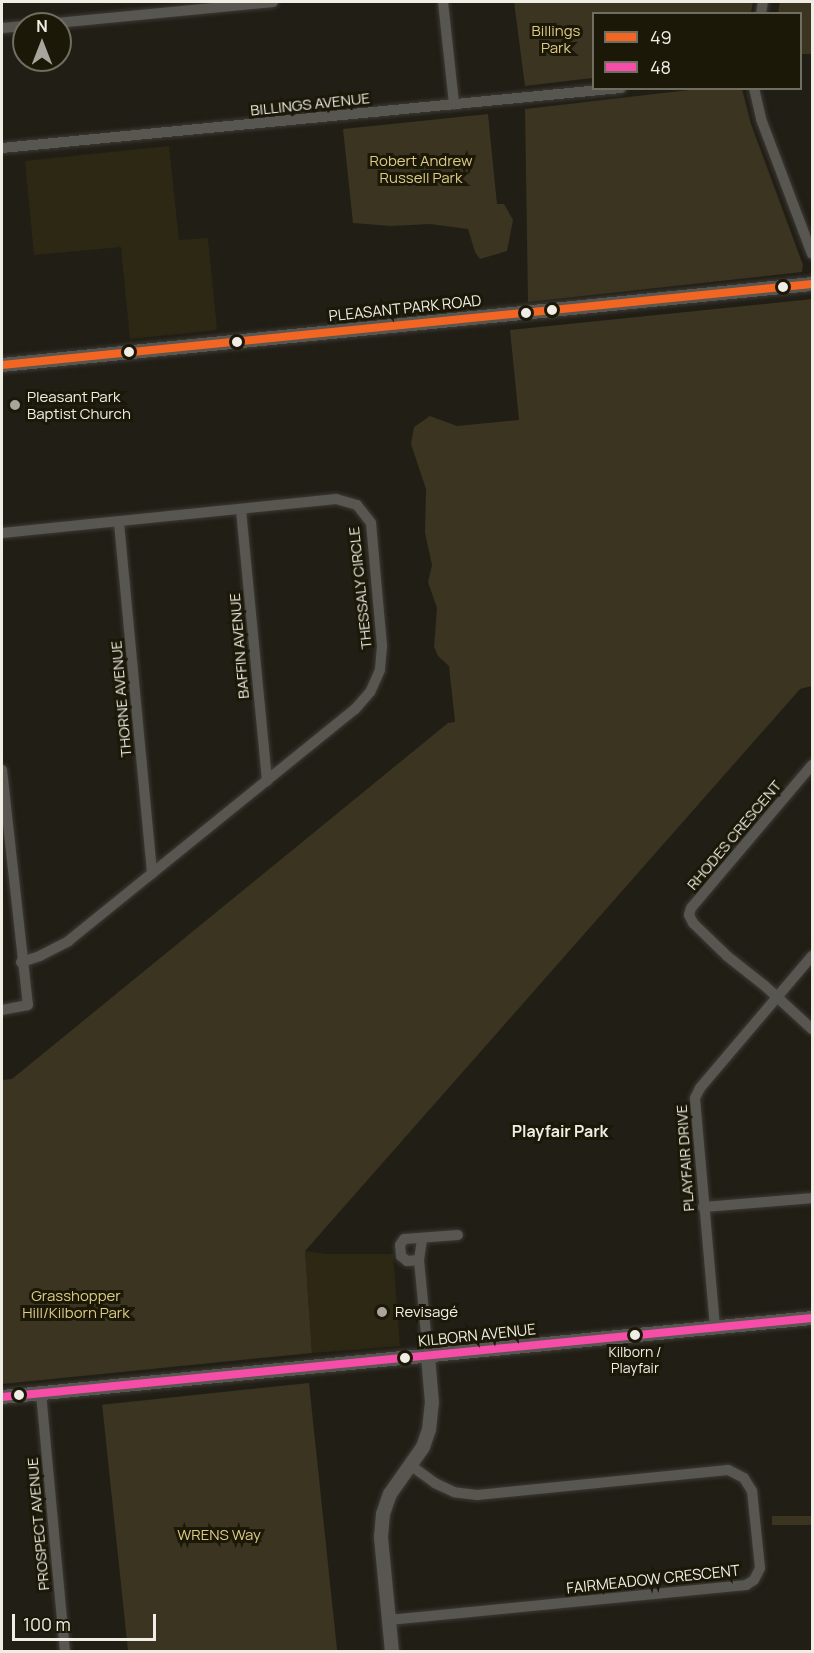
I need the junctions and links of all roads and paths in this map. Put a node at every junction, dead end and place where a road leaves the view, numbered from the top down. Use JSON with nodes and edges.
{"nodes":[{"id":1,"x":273,"y":2,"type":"edge"},
{"id":2,"x":443,"y":2,"type":"edge"},
{"id":3,"x":72,"y":21,"type":"edge"},
{"id":4,"x":600,"y":90,"type":"edge"},
{"id":5,"x":754,"y":90,"type":"edge"},
{"id":6,"x":454,"y":104,"type":"junction"},
{"id":7,"x":2,"y":148,"type":"edge"},
{"id":8,"x":813,"y":254,"type":"edge"},
{"id":9,"x":813,"y":284,"type":"edge"},
{"id":10,"x":2,"y":366,"type":"edge"},
{"id":11,"x":241,"y":510,"type":"junction"},
{"id":12,"x":119,"y":523,"type":"junction"},
{"id":13,"x":2,"y":533,"type":"edge"},
{"id":14,"x":813,"y":765,"type":"edge"},
{"id":15,"x":2,"y":770,"type":"edge"},
{"id":16,"x":267,"y":781,"type":"junction"},
{"id":17,"x":152,"y":873,"type":"junction"},
{"id":18,"x":813,"y":957,"type":"edge"},
{"id":19,"x":21,"y":962,"type":"junction"},
{"id":20,"x":777,"y":997,"type":"junction"},
{"id":21,"x":2,"y":1010,"type":"edge"},
{"id":22,"x":813,"y":1029,"type":"edge"},
{"id":23,"x":813,"y":1198,"type":"edge"},
{"id":24,"x":704,"y":1206,"type":"junction"},
{"id":25,"x":458,"y":1235,"type":"dead end"},
{"id":26,"x":422,"y":1239,"type":"junction"},
{"id":27,"x":419,"y":1260,"type":"junction"},
{"id":28,"x":813,"y":1318,"type":"edge"},
{"id":29,"x":715,"y":1327,"type":"junction"},
{"id":30,"x":428,"y":1356,"type":"junction"},
{"id":31,"x":41,"y":1393,"type":"junction"},
{"id":32,"x":2,"y":1397,"type":"edge"},
{"id":33,"x":409,"y":1464,"type":"junction"},
{"id":34,"x":389,"y":1620,"type":"junction"},
{"id":35,"x":65,"y":1652,"type":"edge"},
{"id":36,"x":392,"y":1652,"type":"edge"}],
"edges":[{"from":1,"to":3,"type":"street"},
{"from":2,"to":6,"type":"street"},
{"from":4,"to":6,"type":"street","name":"BILLINGS AVENUE"},
{"from":5,"to":8,"type":"street"},
{"from":6,"to":7,"type":"street","name":"BILLINGS AVENUE"},
{"from":9,"to":10,"type":"street","name":"PLEASANT PARK ROAD"},
{"from":11,"to":12,"type":"street","name":"THESSALY CIRCLE"},
{"from":11,"to":16,"type":"street","name":"BAFFIN AVENUE"},
{"from":11,"to":16,"type":"street","name":"THESSALY CIRCLE"},
{"from":12,"to":13,"type":"street","name":"THESSALY CIRCLE"},
{"from":12,"to":17,"type":"street","name":"THORNE AVENUE"},
{"from":14,"to":20,"type":"street","name":"RHODES CRESCENT"},
{"from":15,"to":19,"type":"street"},
{"from":16,"to":17,"type":"street","name":"THESSALY CIRCLE"},
{"from":17,"to":19,"type":"street","name":"THESSALY CIRCLE"},
{"from":18,"to":20,"type":"street","name":"PLAYFAIR DRIVE"},
{"from":19,"to":21,"type":"street"},
{"from":20,"to":22,"type":"street"},
{"from":20,"to":24,"type":"street","name":"PLAYFAIR DRIVE"},
{"from":23,"to":24,"type":"street"},
{"from":24,"to":29,"type":"street","name":"PLAYFAIR DRIVE"},
{"from":25,"to":26,"type":"street"},
{"from":26,"to":27,"type":"street"},
{"from":26,"to":27,"type":"street"},
{"from":27,"to":30,"type":"street"},
{"from":28,"to":29,"type":"street","name":"KILBORN AVENUE"},
{"from":29,"to":30,"type":"street","name":"KILBORN AVENUE"},
{"from":30,"to":31,"type":"street","name":"KILBORN AVENUE"},
{"from":30,"to":33,"type":"street"},
{"from":31,"to":32,"type":"street","name":"KILBORN AVENUE"},
{"from":31,"to":35,"type":"street","name":"PROSPECT AVENUE"},
{"from":33,"to":34,"type":"street"},
{"from":33,"to":34,"type":"street","name":"FAIRMEADOW CRESCENT"},
{"from":34,"to":36,"type":"street"}]}
